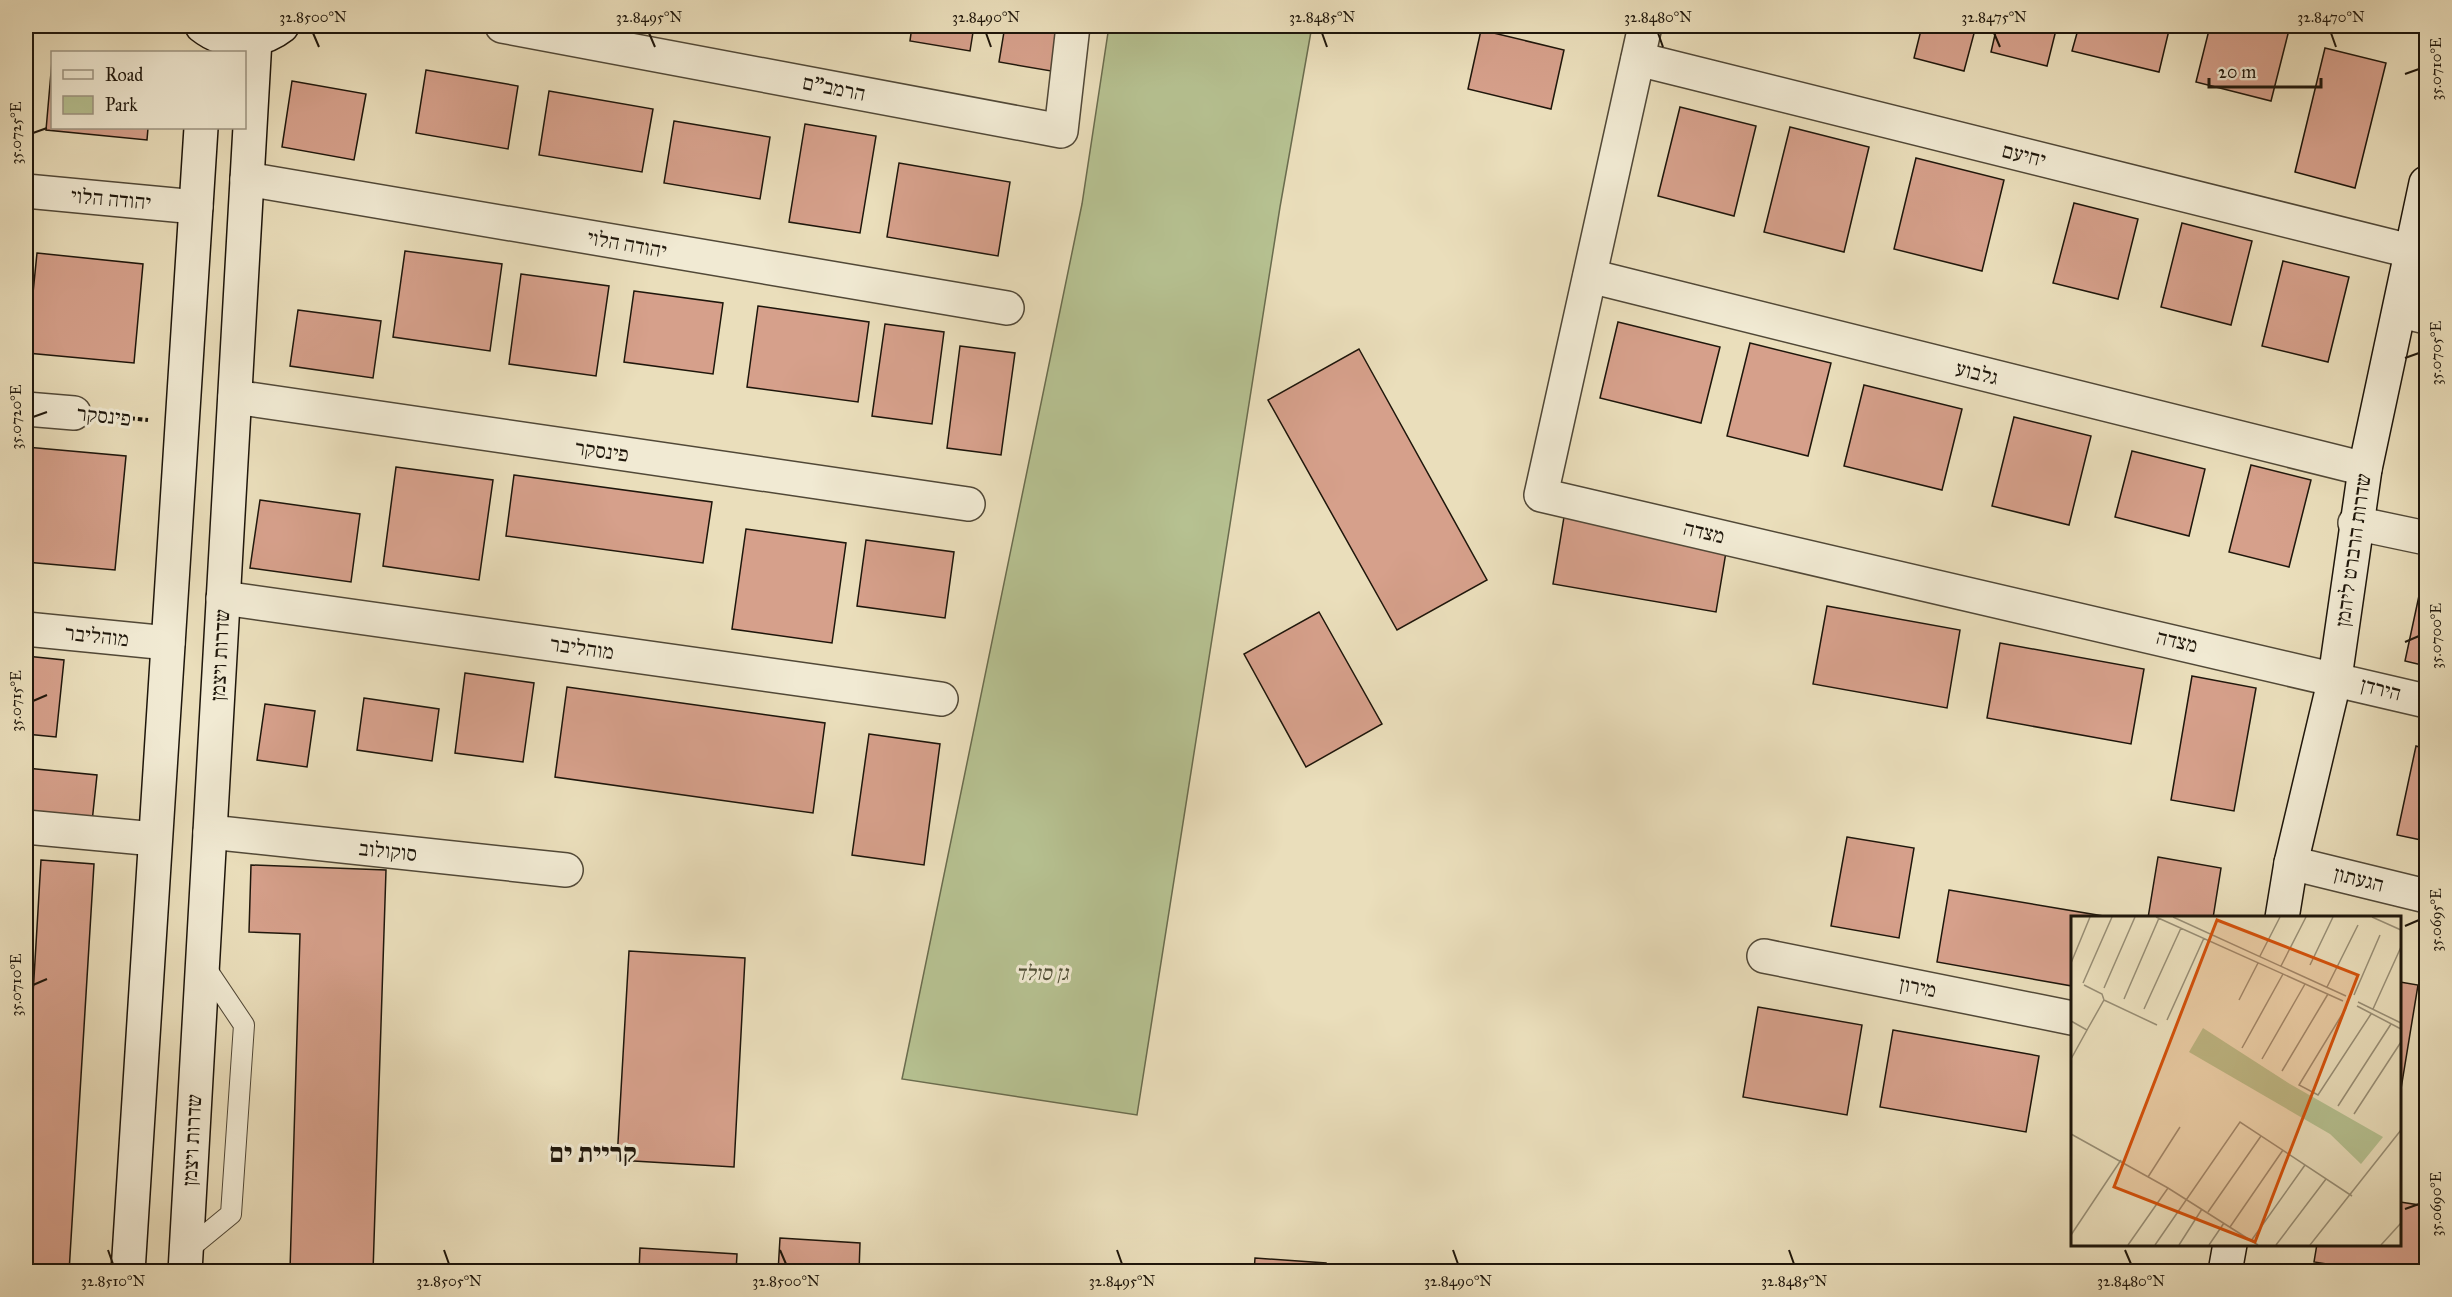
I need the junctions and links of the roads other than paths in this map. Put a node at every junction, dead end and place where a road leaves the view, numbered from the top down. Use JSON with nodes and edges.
{"nodes":[{"id":1,"x":502,"y":26,"type":"edge"},
{"id":2,"x":1073,"y":26,"type":"edge"},
{"id":3,"x":1646,"y":26,"type":"edge"},
{"id":4,"x":269,"y":32,"type":"edge"},
{"id":5,"x":205,"y":36,"type":"edge"},
{"id":6,"x":1638,"y":59,"type":"junction"},
{"id":7,"x":201,"y":129,"type":"edge"},
{"id":8,"x":247,"y":179,"type":"junction"},
{"id":9,"x":2427,"y":183,"type":"edge"},
{"id":10,"x":26,"y":191,"type":"edge"},
{"id":11,"x":196,"y":207,"type":"junction"},
{"id":12,"x":2410,"y":251,"type":"junction"},
{"id":13,"x":1590,"y":276,"type":"junction"},
{"id":14,"x":1007,"y":308,"type":"dead end"},
{"id":15,"x":2413,"y":314,"type":"edge"},
{"id":16,"x":235,"y":397,"type":"junction"},
{"id":17,"x":26,"y":409,"type":"edge"},
{"id":18,"x":74,"y":413,"type":"road end"},
{"id":19,"x":2365,"y":469,"type":"junction"},
{"id":20,"x":968,"y":504,"type":"dead end"},
{"id":21,"x":2355,"y":523,"type":"junction"},
{"id":22,"x":2427,"y":538,"type":"edge"},
{"id":23,"x":223,"y":598,"type":"junction"},
{"id":24,"x":26,"y":629,"type":"edge"},
{"id":25,"x":168,"y":643,"type":"junction"},
{"id":26,"x":2335,"y":678,"type":"junction"},
{"id":27,"x":941,"y":699,"type":"dead end"},
{"id":28,"x":2427,"y":701,"type":"edge"},
{"id":29,"x":26,"y":827,"type":"edge"},
{"id":30,"x":210,"y":832,"type":"junction"},
{"id":31,"x":155,"y":840,"type":"junction"},
{"id":32,"x":2291,"y":862,"type":"junction"},
{"id":33,"x":566,"y":870,"type":"dead end"},
{"id":34,"x":2427,"y":896,"type":"edge"},
{"id":35,"x":2282,"y":916,"type":"edge"},
{"id":36,"x":1764,"y":956,"type":"dead end"},
{"id":37,"x":202,"y":963,"type":"junction"},
{"id":38,"x":2071,"y":1018,"type":"edge"},
{"id":39,"x":2230,"y":1246,"type":"edge"},
{"id":40,"x":186,"y":1261,"type":"edge"},
{"id":41,"x":128,"y":1272,"type":"edge"},
{"id":42,"x":2225,"y":1272,"type":"edge"}],
"edges":[{"from":1,"to":2,"type":"street","name":"הרמב\"ם"},
{"from":3,"to":6,"type":"street","name":"מצדה"},
{"from":4,"to":5,"type":"street"},
{"from":4,"to":8,"type":"street","name":"שדרות ויצמן"},
{"from":6,"to":12,"type":"street","name":"יחיעם"},
{"from":6,"to":13,"type":"street","name":"מצדה"},
{"from":7,"to":11,"type":"street"},
{"from":8,"to":14,"type":"street","name":"יהודה הלוי"},
{"from":8,"to":16,"type":"street","name":"שדרות ויצמן"},
{"from":9,"to":12,"type":"street","name":"שדרות הרברט ליהמן"},
{"from":10,"to":11,"type":"street","name":"יהודה הלוי"},
{"from":11,"to":25,"type":"street"},
{"from":12,"to":15,"type":"street","name":"שדרות הרברט ליהמן"},
{"from":13,"to":19,"type":"street","name":"גלבוע"},
{"from":13,"to":26,"type":"street","name":"מצדה"},
{"from":15,"to":19,"type":"street","name":"שדרות הרברט ליהמן"},
{"from":16,"to":20,"type":"street","name":"פינסקר"},
{"from":16,"to":23,"type":"street","name":"שדרות ויצמן"},
{"from":17,"to":18,"type":"street","name":"פינסקר"},
{"from":19,"to":21,"type":"street","name":"שדרות הרברט ליהמן"},
{"from":21,"to":22,"type":"street"},
{"from":21,"to":26,"type":"street","name":"שדרות הרברט ליהמן"},
{"from":23,"to":27,"type":"street","name":"מוהליבר"},
{"from":23,"to":30,"type":"street","name":"שדרות ויצמן"},
{"from":24,"to":25,"type":"street","name":"מוהליבר"},
{"from":25,"to":31,"type":"street"},
{"from":26,"to":28,"type":"street","name":"הירדן"},
{"from":26,"to":32,"type":"street","name":"שדרות הרברט ליהמן"},
{"from":29,"to":31,"type":"street"},
{"from":30,"to":33,"type":"street","name":"סוקולוב"},
{"from":30,"to":37,"type":"street","name":"שדרות ויצמן"},
{"from":31,"to":41,"type":"street"},
{"from":32,"to":34,"type":"street","name":"הגעתון"},
{"from":32,"to":35,"type":"street","name":"שדרות הרברט ליהמן"},
{"from":36,"to":38,"type":"street","name":"מירון"},
{"from":37,"to":40,"type":"street","name":"שדרות ויצמן"},
{"from":37,"to":40,"type":"lane"},
{"from":39,"to":42,"type":"street"}]}
